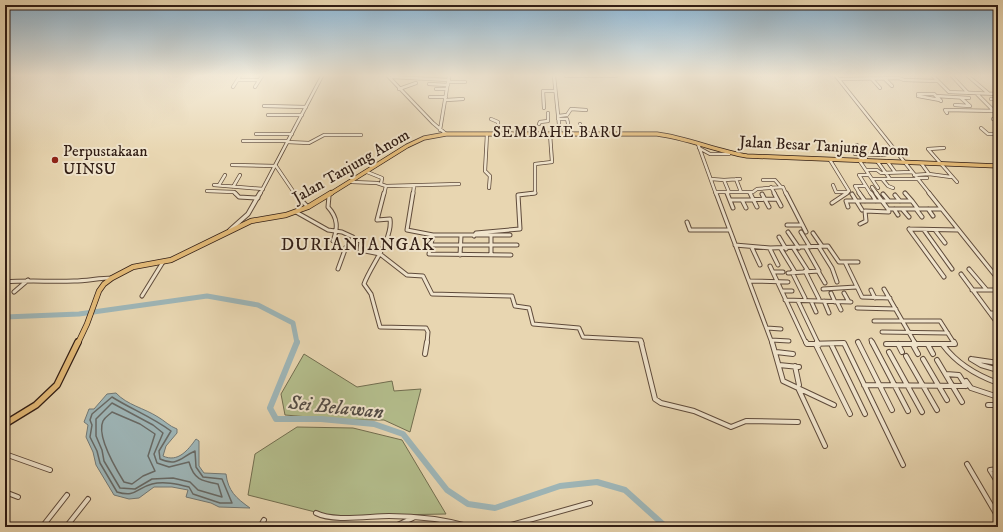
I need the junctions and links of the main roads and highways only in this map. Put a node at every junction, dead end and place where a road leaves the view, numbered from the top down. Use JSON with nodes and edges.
{"nodes":[{"id":1,"x":446,"y":134,"type":"joint"},
{"id":2,"x":998,"y":166,"type":"edge"},
{"id":3,"x":5,"y":424,"type":"edge"}],
"edges":[{"from":1,"to":2,"type":"main road","name":"Jalan Besar Tanjung Anom"},
{"from":1,"to":3,"type":"main road","name":"Jalan Tanjung Anom"}]}
